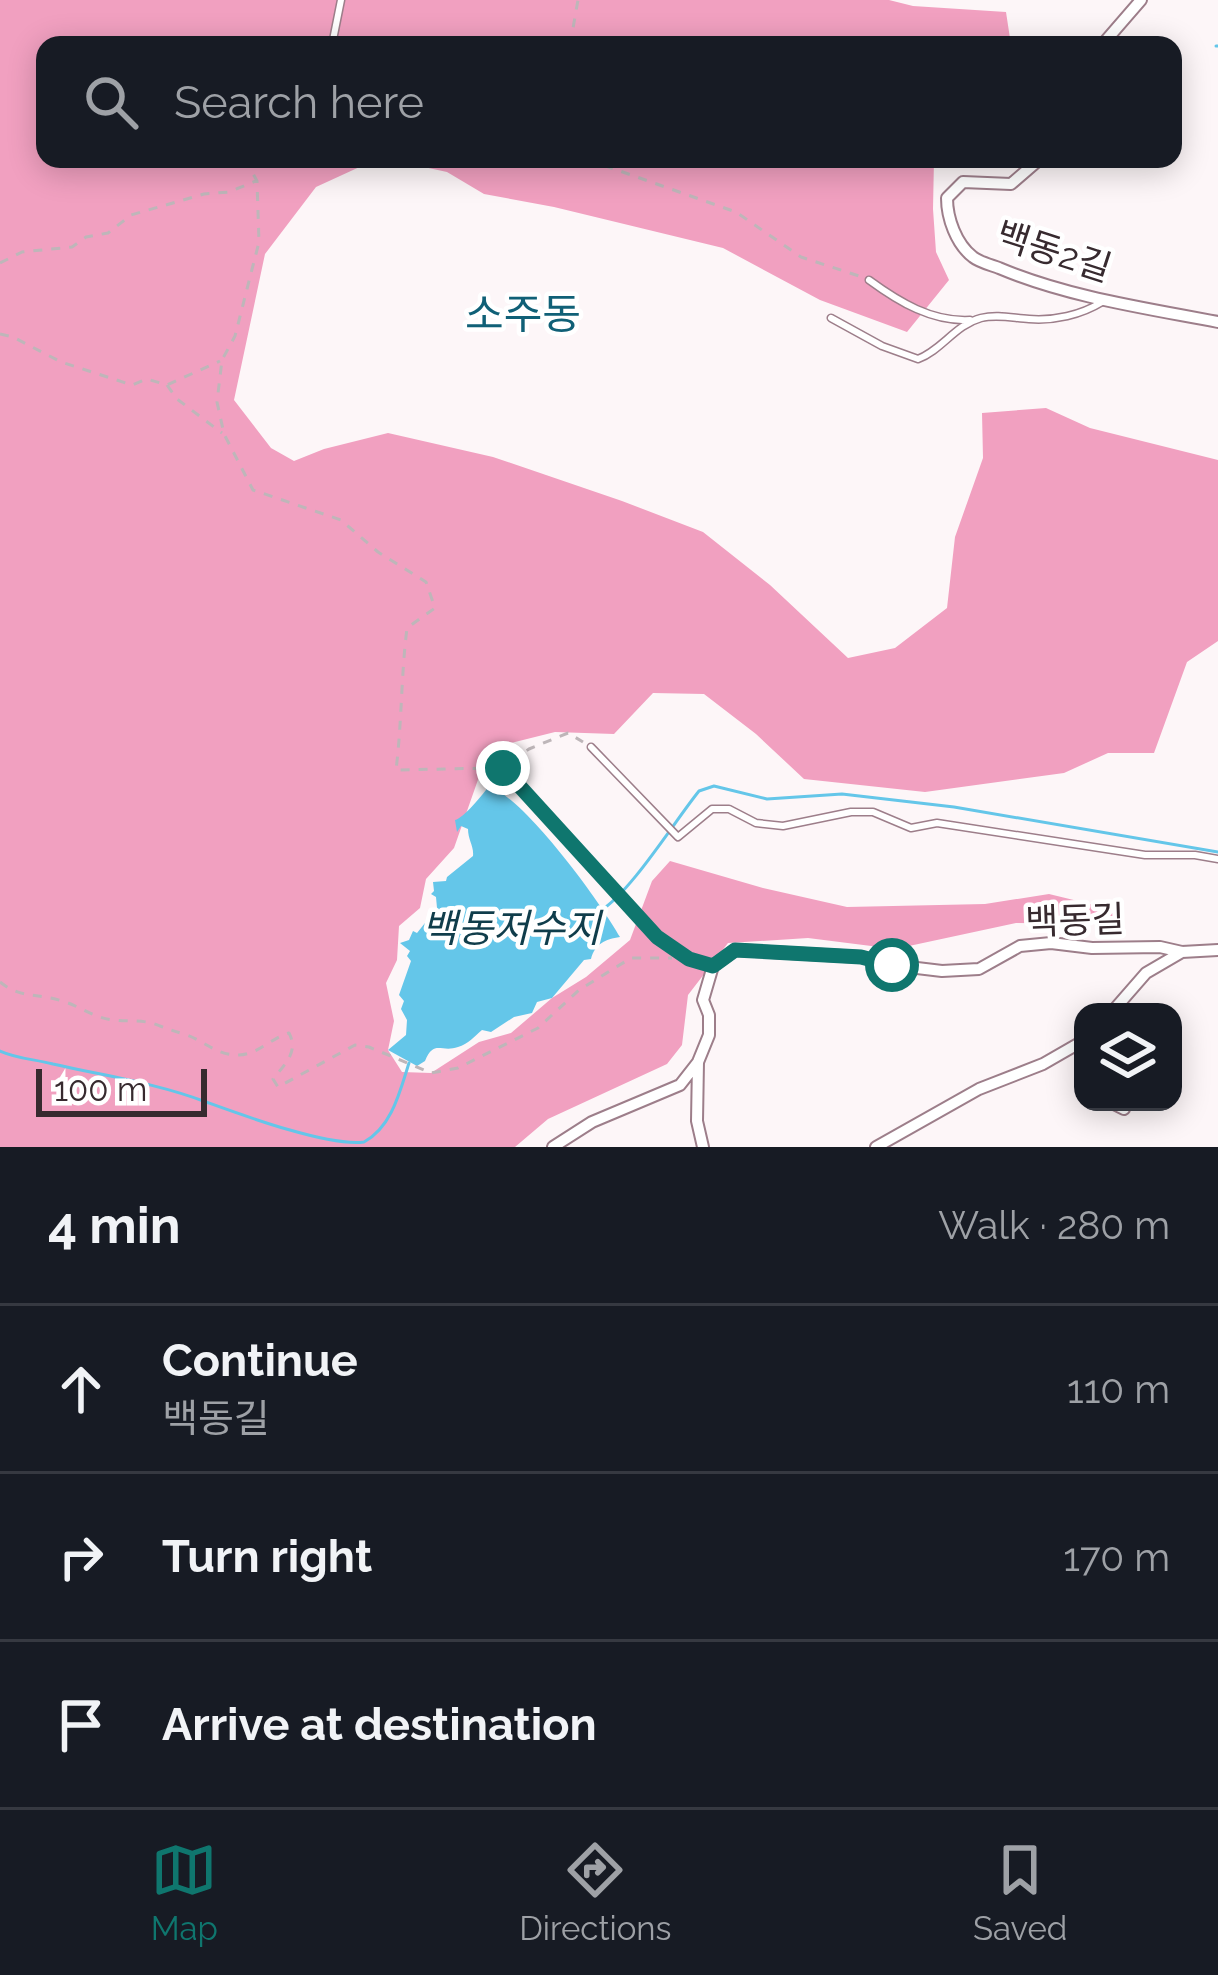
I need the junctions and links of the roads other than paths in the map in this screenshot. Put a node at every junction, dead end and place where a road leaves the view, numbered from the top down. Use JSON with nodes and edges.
{"nodes":[{"id":1,"x":341,"y":0,"type":"edge"},
{"id":2,"x":1142,"y":0,"type":"edge"},
{"id":3,"x":334,"y":36,"type":"edge"},
{"id":4,"x":1110,"y":36,"type":"edge"},
{"id":5,"x":1030,"y":168,"type":"edge"},
{"id":6,"x":869,"y":280,"type":"road end"},
{"id":7,"x":1105,"y":301,"type":"junction"},
{"id":8,"x":831,"y":318,"type":"dead end"},
{"id":9,"x":974,"y":320,"type":"junction"},
{"id":10,"x":1218,"y":322,"type":"edge"},
{"id":11,"x":591,"y":747,"type":"road end"},
{"id":12,"x":503,"y":768,"type":"road end"},
{"id":13,"x":1218,"y":859,"type":"edge"},
{"id":14,"x":1218,"y":950,"type":"edge"},
{"id":15,"x":1183,"y":952,"type":"junction"},
{"id":16,"x":713,"y":966,"type":"junction"},
{"id":17,"x":1120,"y":1003,"type":"edge"},
{"id":18,"x":1074,"y":1046,"type":"edge"},
{"id":19,"x":698,"y":1062,"type":"junction"},
{"id":20,"x":553,"y":1147,"type":"edge"},
{"id":21,"x":703,"y":1147,"type":"edge"},
{"id":22,"x":876,"y":1147,"type":"edge"}],
"edges":[{"from":1,"to":3,"type":"lane"},
{"from":2,"to":4,"type":"street"},
{"from":5,"to":7,"type":"street","name":"백동2길"},
{"from":6,"to":9,"type":"lane"},
{"from":7,"to":9,"type":"lane"},
{"from":7,"to":10,"type":"street","name":"백동2길"},
{"from":8,"to":9,"type":"lane"},
{"from":11,"to":13,"type":"lane"},
{"from":12,"to":16,"type":"lane"},
{"from":14,"to":15,"type":"street","name":"백동길"},
{"from":15,"to":16,"type":"street","name":"백동길"},
{"from":15,"to":17,"type":"street"},
{"from":16,"to":19,"type":"street"},
{"from":18,"to":22,"type":"street"},
{"from":19,"to":20,"type":"street"},
{"from":19,"to":21,"type":"street"}]}
